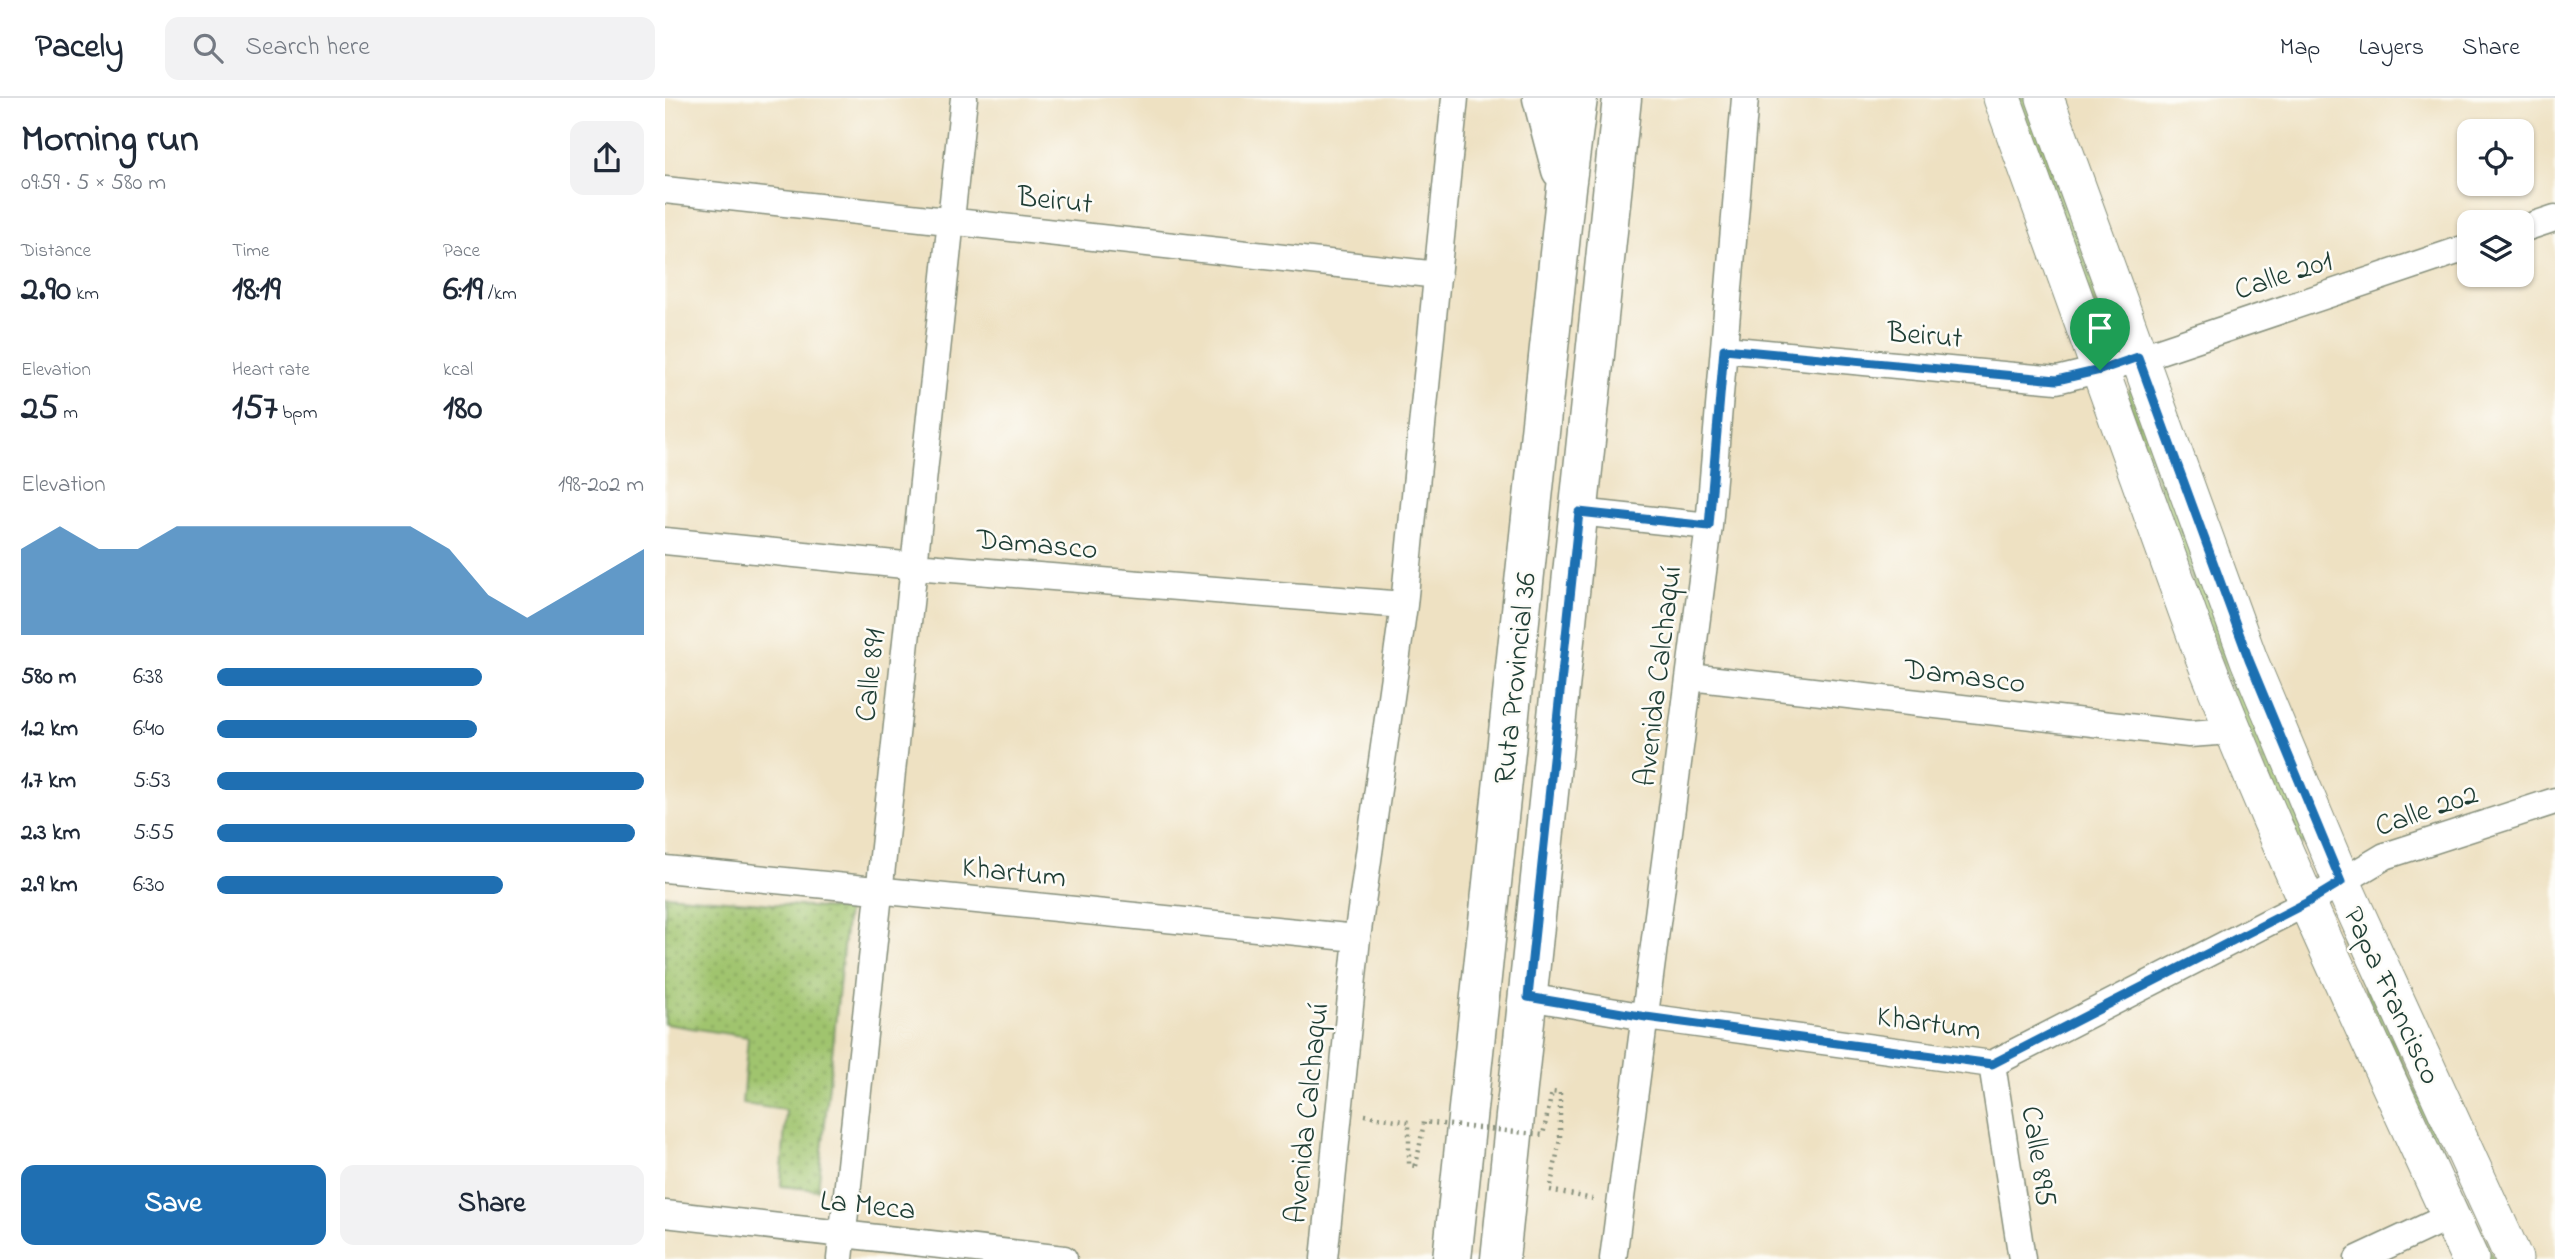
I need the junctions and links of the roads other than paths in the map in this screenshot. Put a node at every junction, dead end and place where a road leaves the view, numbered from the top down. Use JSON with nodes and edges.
{"nodes":[{"id":1,"x":964,"y":98,"type":"edge"},
{"id":2,"x":1455,"y":98,"type":"edge"},
{"id":3,"x":1542,"y":98,"type":"edge"},
{"id":4,"x":1578,"y":98,"type":"edge"},
{"id":5,"x":1622,"y":98,"type":"edge"},
{"id":6,"x":1636,"y":98,"type":"edge"},
{"id":7,"x":1745,"y":98,"type":"edge"},
{"id":8,"x":2002,"y":98,"type":"edge"},
{"id":9,"x":2045,"y":98,"type":"edge"},
{"id":10,"x":1614,"y":172,"type":"junction"},
{"id":11,"x":1566,"y":188,"type":"junction"},
{"id":12,"x":665,"y":190,"type":"edge"},
{"id":13,"x":2555,"y":218,"type":"edge"},
{"id":14,"x":951,"y":221,"type":"junction"},
{"id":15,"x":2534,"y":225,"type":"edge"},
{"id":16,"x":2457,"y":251,"type":"edge"},
{"id":17,"x":1438,"y":275,"type":"junction"},
{"id":18,"x":1724,"y":349,"type":"junction"},
{"id":19,"x":2118,"y":364,"type":"junction"},
{"id":20,"x":1579,"y":512,"type":"junction"},
{"id":21,"x":1709,"y":526,"type":"junction"},
{"id":22,"x":665,"y":541,"type":"edge"},
{"id":23,"x":914,"y":566,"type":"junction"},
{"id":24,"x":1404,"y":605,"type":"junction"},
{"id":25,"x":1691,"y":677,"type":"junction"},
{"id":26,"x":2232,"y":731,"type":"junction"},
{"id":27,"x":2555,"y":801,"type":"edge"},
{"id":28,"x":665,"y":869,"type":"edge"},
{"id":29,"x":880,"y":891,"type":"junction"},
{"id":30,"x":2325,"y":892,"type":"junction"},
{"id":31,"x":1357,"y":938,"type":"junction"},
{"id":32,"x":1528,"y":997,"type":"junction"},
{"id":33,"x":1646,"y":1017,"type":"junction"},
{"id":34,"x":1992,"y":1064,"type":"junction"},
{"id":35,"x":665,"y":1214,"type":"edge"},
{"id":36,"x":2451,"y":1216,"type":"junction"},
{"id":37,"x":841,"y":1247,"type":"edge"},
{"id":38,"x":1063,"y":1259,"type":"edge"},
{"id":39,"x":1324,"y":1259,"type":"edge"},
{"id":40,"x":1452,"y":1259,"type":"edge"},
{"id":41,"x":1500,"y":1259,"type":"edge"},
{"id":42,"x":1613,"y":1259,"type":"edge"},
{"id":43,"x":2022,"y":1259,"type":"edge"},
{"id":44,"x":2358,"y":1259,"type":"edge"},
{"id":45,"x":2470,"y":1259,"type":"edge"},
{"id":46,"x":2514,"y":1259,"type":"edge"}],
"edges":[{"from":1,"to":14,"type":"street","name":"Calle 891"},
{"from":2,"to":17,"type":"street","name":"Avenida Calchaquí"},
{"from":3,"to":11,"type":"main road"},
{"from":4,"to":11,"type":"main road","name":"Ruta Provincial 36"},
{"from":5,"to":10,"type":"main road","name":"Ruta Provincial 36"},
{"from":6,"to":10,"type":"main road"},
{"from":7,"to":18,"type":"street","name":"Avenida Calchaquí"},
{"from":8,"to":19,"type":"main road","name":"Papa Francisco"},
{"from":9,"to":19,"type":"main road","name":"Papa Francisco"},
{"from":10,"to":20,"type":"main road","name":"Ruta Provincial 36"},
{"from":11,"to":40,"type":"main road","name":"Ruta Provincial 36"},
{"from":12,"to":14,"type":"street","name":"Beirut"},
{"from":13,"to":15,"type":"street"},
{"from":14,"to":17,"type":"street","name":"Beirut"},
{"from":14,"to":23,"type":"street","name":"Calle 891"},
{"from":16,"to":19,"type":"street","name":"Calle 201"},
{"from":17,"to":24,"type":"street","name":"Avenida Calchaquí"},
{"from":18,"to":19,"type":"street","name":"Beirut"},
{"from":18,"to":21,"type":"street","name":"Avenida Calchaquí"},
{"from":19,"to":26,"type":"main road","name":"Papa Francisco"},
{"from":19,"to":30,"type":"main road","name":"Papa Francisco"},
{"from":20,"to":21,"type":"street"},
{"from":20,"to":32,"type":"main road","name":"Ruta Provincial 36"},
{"from":21,"to":25,"type":"street","name":"Avenida Calchaquí"},
{"from":22,"to":23,"type":"street","name":"Damasco"},
{"from":23,"to":24,"type":"street","name":"Damasco"},
{"from":23,"to":29,"type":"street","name":"Calle 891"},
{"from":24,"to":31,"type":"street","name":"Avenida Calchaquí"},
{"from":25,"to":26,"type":"street","name":"Damasco"},
{"from":25,"to":33,"type":"street","name":"Avenida Calchaquí"},
{"from":26,"to":30,"type":"main road","name":"Papa Francisco"},
{"from":27,"to":30,"type":"street","name":"Calle 202"},
{"from":28,"to":29,"type":"street","name":"Khartum"},
{"from":29,"to":31,"type":"street","name":"Khartum"},
{"from":29,"to":37,"type":"street","name":"Calle 891"},
{"from":30,"to":34,"type":"street","name":"Khartum"},
{"from":30,"to":36,"type":"main road","name":"Papa Francisco"},
{"from":30,"to":46,"type":"main road","name":"Papa Francisco"},
{"from":31,"to":39,"type":"street","name":"Avenida Calchaquí"},
{"from":32,"to":33,"type":"street","name":"Khartum"},
{"from":32,"to":41,"type":"main road","name":"Ruta Provincial 36"},
{"from":33,"to":34,"type":"street","name":"Khartum"},
{"from":33,"to":42,"type":"street","name":"Avenida Calchaquí"},
{"from":34,"to":43,"type":"street","name":"Calle 895"},
{"from":35,"to":37,"type":"street","name":"La Meca"},
{"from":36,"to":44,"type":"street"},
{"from":36,"to":45,"type":"main road","name":"Papa Francisco"},
{"from":37,"to":38,"type":"street","name":"La Meca"}]}
